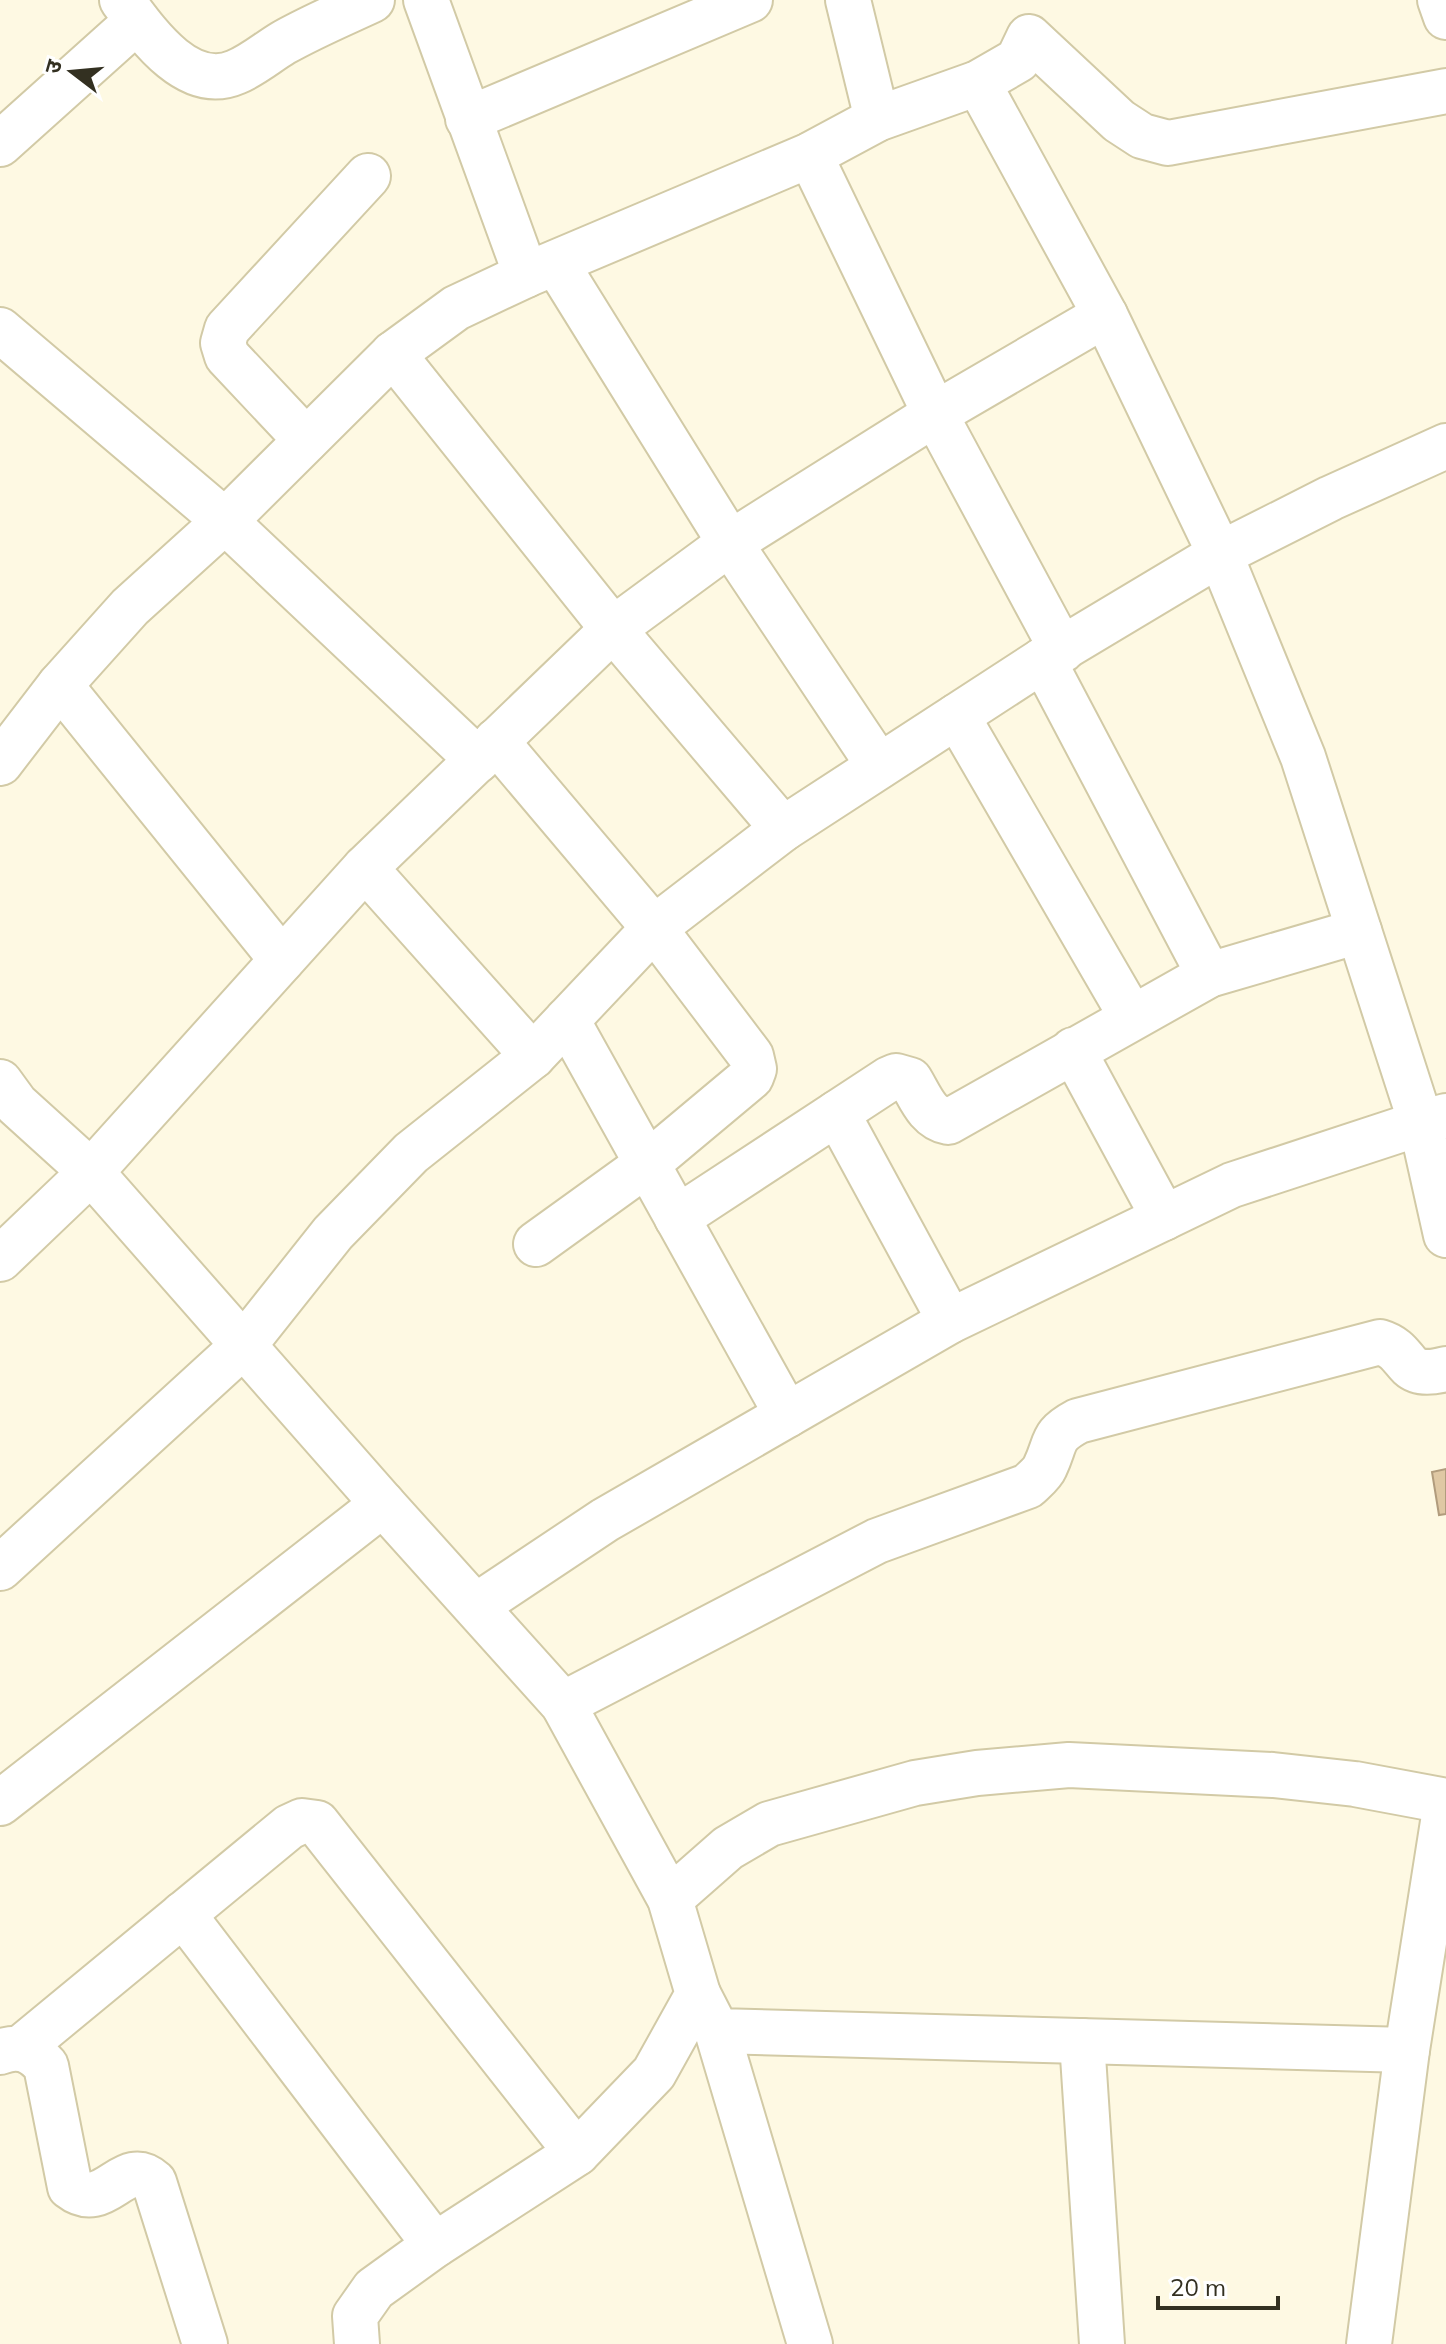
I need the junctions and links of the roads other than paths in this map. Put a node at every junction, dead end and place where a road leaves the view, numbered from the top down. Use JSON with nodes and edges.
{"nodes":[{"id":1,"x":426,"y":0,"type":"edge"},
{"id":2,"x":750,"y":0,"type":"edge"},
{"id":3,"x":848,"y":0,"type":"edge"},
{"id":4,"x":1440,"y":0,"type":"edge"},
{"id":5,"x":351,"y":4,"type":"edge"},
{"id":6,"x":130,"y":10,"type":"edge"},
{"id":7,"x":1446,"y":17,"type":"edge"},
{"id":8,"x":1026,"y":19,"type":"edge"},
{"id":9,"x":978,"y":83,"type":"junction"},
{"id":10,"x":1446,"y":91,"type":"edge"},
{"id":11,"x":468,"y":119,"type":"junction"},
{"id":12,"x":877,"y":119,"type":"junction"},
{"id":13,"x":1,"y":140,"type":"edge"},
{"id":14,"x":810,"y":155,"type":"junction"},
{"id":15,"x":368,"y":176,"type":"dead end"},
{"id":16,"x":541,"y":269,"type":"junction"},
{"id":17,"x":1105,"y":315,"type":"junction"},
{"id":18,"x":0,"y":330,"type":"edge"},
{"id":19,"x":393,"y":354,"type":"junction"},
{"id":20,"x":935,"y":414,"type":"junction"},
{"id":21,"x":306,"y":440,"type":"junction"},
{"id":22,"x":1446,"y":446,"type":"edge"},
{"id":23,"x":225,"y":521,"type":"junction"},
{"id":24,"x":730,"y":543,"type":"junction"},
{"id":25,"x":1220,"y":554,"type":"junction"},
{"id":26,"x":613,"y":629,"type":"junction"},
{"id":27,"x":1052,"y":655,"type":"junction"},
{"id":28,"x":60,"y":685,"type":"junction"},
{"id":29,"x":957,"y":716,"type":"junction"},
{"id":30,"x":487,"y":751,"type":"junction"},
{"id":31,"x":0,"y":763,"type":"edge"},
{"id":32,"x":879,"y":766,"type":"junction"},
{"id":33,"x":783,"y":829,"type":"junction"},
{"id":34,"x":365,"y":868,"type":"junction"},
{"id":35,"x":654,"y":928,"type":"junction"},
{"id":36,"x":1359,"y":931,"type":"junction"},
{"id":37,"x":282,"y":960,"type":"junction"},
{"id":38,"x":1209,"y":975,"type":"junction"},
{"id":39,"x":1131,"y":1016,"type":"junction"},
{"id":40,"x":567,"y":1020,"type":"junction"},
{"id":41,"x":1073,"y":1050,"type":"junction"},
{"id":42,"x":533,"y":1056,"type":"junction"},
{"id":43,"x":5,"y":1102,"type":"edge"},
{"id":44,"x":837,"y":1113,"type":"junction"},
{"id":45,"x":1433,"y":1120,"type":"edge"},
{"id":46,"x":647,"y":1164,"type":"junction"},
{"id":47,"x":91,"y":1172,"type":"junction"},
{"id":48,"x":677,"y":1218,"type":"junction"},
{"id":49,"x":1164,"y":1218,"type":"junction"},
{"id":50,"x":1446,"y":1235,"type":"edge"},
{"id":51,"x":536,"y":1244,"type":"dead end"},
{"id":52,"x":0,"y":1259,"type":"edge"},
{"id":53,"x":950,"y":1321,"type":"junction"},
{"id":54,"x":244,"y":1345,"type":"junction"},
{"id":55,"x":1446,"y":1369,"type":"edge"},
{"id":56,"x":787,"y":1415,"type":"junction"},
{"id":57,"x":383,"y":1504,"type":"junction"},
{"id":58,"x":0,"y":1568,"type":"edge"},
{"id":59,"x":476,"y":1606,"type":"junction"},
{"id":60,"x":563,"y":1704,"type":"junction"},
{"id":61,"x":1446,"y":1802,"type":"edge"},
{"id":62,"x":0,"y":1803,"type":"edge"},
{"id":63,"x":670,"y":1899,"type":"junction"},
{"id":64,"x":183,"y":1914,"type":"junction"},
{"id":65,"x":707,"y":2013,"type":"junction"},
{"id":66,"x":1082,"y":2041,"type":"junction"},
{"id":67,"x":10,"y":2050,"type":"edge"},
{"id":68,"x":1407,"y":2050,"type":"junction"},
{"id":69,"x":577,"y":2153,"type":"junction"},
{"id":70,"x":435,"y":2245,"type":"junction"},
{"id":71,"x":205,"y":2344,"type":"edge"},
{"id":72,"x":357,"y":2344,"type":"edge"},
{"id":73,"x":810,"y":2344,"type":"edge"},
{"id":74,"x":1102,"y":2344,"type":"edge"},
{"id":75,"x":1369,"y":2344,"type":"edge"}],
"edges":[{"from":1,"to":11,"type":"street"},
{"from":2,"to":11,"type":"street"},
{"from":3,"to":12,"type":"street"},
{"from":4,"to":7,"type":"street"},
{"from":5,"to":6,"type":"street"},
{"from":6,"to":13,"type":"street"},
{"from":8,"to":9,"type":"street"},
{"from":8,"to":10,"type":"street"},
{"from":9,"to":12,"type":"street"},
{"from":9,"to":17,"type":"street"},
{"from":11,"to":16,"type":"street"},
{"from":12,"to":14,"type":"street"},
{"from":14,"to":16,"type":"street"},
{"from":14,"to":20,"type":"street"},
{"from":15,"to":21,"type":"street"},
{"from":16,"to":19,"type":"street"},
{"from":16,"to":24,"type":"street"},
{"from":17,"to":20,"type":"street"},
{"from":17,"to":25,"type":"street"},
{"from":18,"to":23,"type":"street"},
{"from":19,"to":21,"type":"street"},
{"from":19,"to":26,"type":"street"},
{"from":20,"to":24,"type":"street"},
{"from":20,"to":27,"type":"street"},
{"from":21,"to":23,"type":"street"},
{"from":22,"to":25,"type":"street"},
{"from":23,"to":28,"type":"street"},
{"from":23,"to":30,"type":"street"},
{"from":24,"to":26,"type":"street"},
{"from":24,"to":32,"type":"street"},
{"from":25,"to":27,"type":"street"},
{"from":25,"to":36,"type":"street"},
{"from":26,"to":30,"type":"street"},
{"from":26,"to":33,"type":"street"},
{"from":27,"to":29,"type":"street"},
{"from":27,"to":38,"type":"street"},
{"from":28,"to":31,"type":"street"},
{"from":28,"to":37,"type":"street"},
{"from":29,"to":32,"type":"street"},
{"from":29,"to":39,"type":"street"},
{"from":30,"to":34,"type":"street"},
{"from":30,"to":35,"type":"street"},
{"from":32,"to":33,"type":"street"},
{"from":33,"to":35,"type":"street"},
{"from":34,"to":37,"type":"street"},
{"from":34,"to":42,"type":"street"},
{"from":35,"to":40,"type":"street"},
{"from":35,"to":46,"type":"street"},
{"from":36,"to":38,"type":"street"},
{"from":36,"to":45,"type":"street"},
{"from":37,"to":47,"type":"street"},
{"from":38,"to":39,"type":"street"},
{"from":39,"to":41,"type":"street"},
{"from":40,"to":42,"type":"street"},
{"from":40,"to":46,"type":"street"},
{"from":41,"to":44,"type":"street"},
{"from":41,"to":49,"type":"street"},
{"from":42,"to":54,"type":"street"},
{"from":43,"to":47,"type":"street"},
{"from":44,"to":48,"type":"street"},
{"from":44,"to":53,"type":"street"},
{"from":45,"to":49,"type":"street"},
{"from":45,"to":50,"type":"street"},
{"from":46,"to":48,"type":"street"},
{"from":46,"to":51,"type":"street"},
{"from":47,"to":52,"type":"street"},
{"from":47,"to":54,"type":"street"},
{"from":48,"to":56,"type":"street"},
{"from":49,"to":53,"type":"street"},
{"from":53,"to":56,"type":"street"},
{"from":54,"to":57,"type":"street"},
{"from":54,"to":58,"type":"street"},
{"from":55,"to":60,"type":"street"},
{"from":56,"to":59,"type":"street"},
{"from":57,"to":59,"type":"street"},
{"from":57,"to":62,"type":"street"},
{"from":59,"to":60,"type":"street"},
{"from":60,"to":63,"type":"street"},
{"from":61,"to":63,"type":"street"},
{"from":61,"to":68,"type":"street"},
{"from":63,"to":65,"type":"street"},
{"from":64,"to":67,"type":"street"},
{"from":64,"to":69,"type":"street"},
{"from":64,"to":70,"type":"street"},
{"from":65,"to":66,"type":"street"},
{"from":65,"to":69,"type":"street"},
{"from":65,"to":73,"type":"street"},
{"from":66,"to":68,"type":"street"},
{"from":66,"to":74,"type":"street"},
{"from":67,"to":71,"type":"street"},
{"from":68,"to":75,"type":"street"},
{"from":69,"to":70,"type":"street"},
{"from":70,"to":72,"type":"street"}]}
